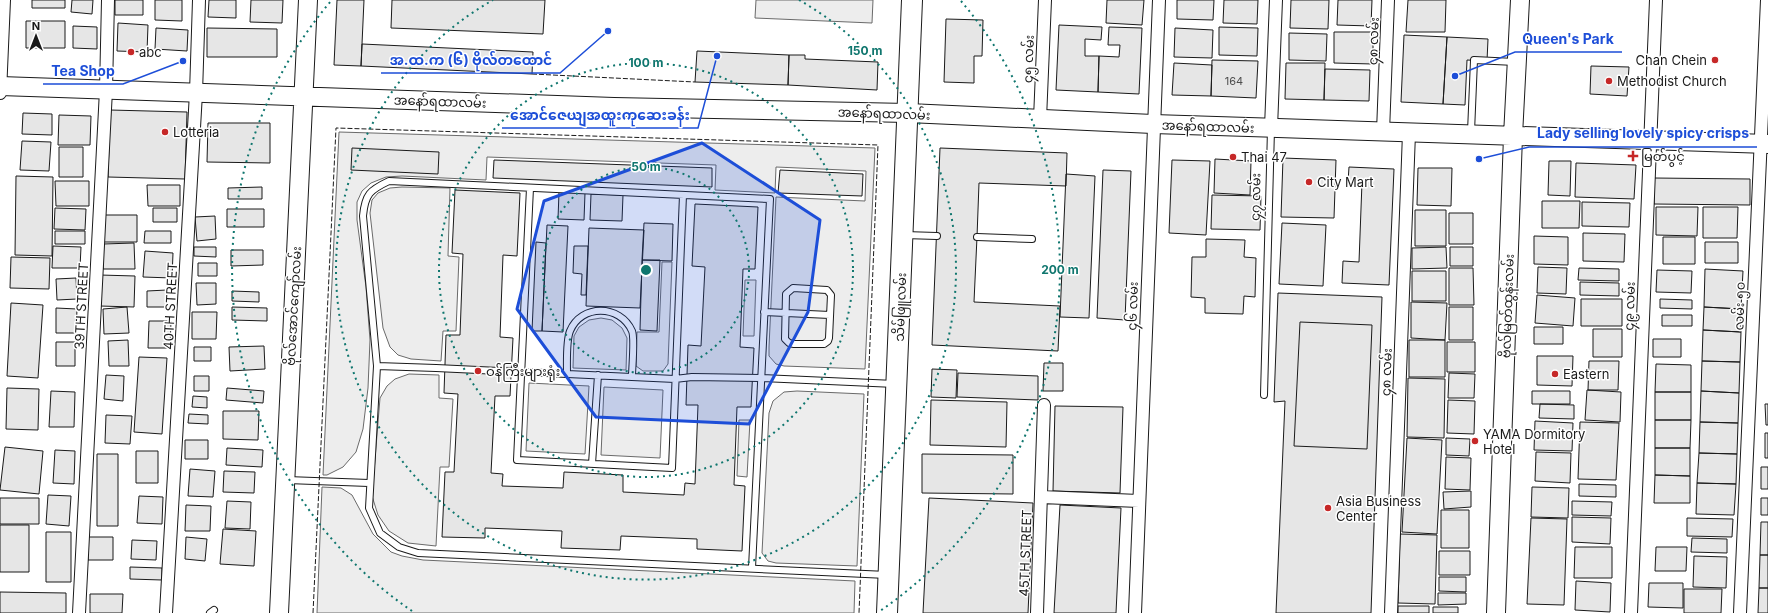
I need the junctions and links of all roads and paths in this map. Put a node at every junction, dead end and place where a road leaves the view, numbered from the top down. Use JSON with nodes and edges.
{"nodes":[{"id":1,"x":4,"y":0,"type":"edge"},
{"id":2,"x":108,"y":0,"type":"edge"},
{"id":3,"x":199,"y":0,"type":"edge"},
{"id":4,"x":308,"y":0,"type":"edge"},
{"id":5,"x":912,"y":0,"type":"edge"},
{"id":6,"x":1045,"y":0,"type":"edge"},
{"id":7,"x":1159,"y":0,"type":"edge"},
{"id":8,"x":1276,"y":0,"type":"edge"},
{"id":9,"x":1388,"y":0,"type":"edge"},
{"id":10,"x":1520,"y":0,"type":"edge"},
{"id":11,"x":1656,"y":0,"type":"edge"},
{"id":12,"x":1767,"y":0,"type":"edge"},
{"id":13,"x":1517,"y":62,"type":"junction"},
{"id":14,"x":0,"y":86,"type":"edge"},
{"id":15,"x":106,"y":90,"type":"junction"},
{"id":16,"x":0,"y":93,"type":"edge"},
{"id":17,"x":196,"y":93,"type":"junction"},
{"id":18,"x":302,"y":97,"type":"junction"},
{"id":19,"x":908,"y":113,"type":"junction"},
{"id":20,"x":1040,"y":119,"type":"junction"},
{"id":21,"x":1153,"y":124,"type":"junction"},
{"id":22,"x":1271,"y":128,"type":"junction"},
{"id":23,"x":1383,"y":132,"type":"junction"},
{"id":24,"x":1409,"y":133,"type":"junction"},
{"id":25,"x":1471,"y":135,"type":"junction"},
{"id":26,"x":1513,"y":136,"type":"junction"},
{"id":27,"x":1650,"y":141,"type":"junction"},
{"id":28,"x":1764,"y":144,"type":"edge"},
{"id":29,"x":530,"y":188,"type":"junction"},
{"id":30,"x":683,"y":195,"type":"junction"},
{"id":31,"x":903,"y":235,"type":"junction"},
{"id":32,"x":937,"y":236,"type":"dead end"},
{"id":33,"x":977,"y":237,"type":"dead end"},
{"id":34,"x":1032,"y":239,"type":"dead end"},
{"id":35,"x":764,"y":312,"type":"junction"},
{"id":36,"x":786,"y":313,"type":"junction"},
{"id":37,"x":830,"y":315,"type":"junction"},
{"id":38,"x":377,"y":366,"type":"junction"},
{"id":39,"x":521,"y":372,"type":"junction"},
{"id":40,"x":567,"y":374,"type":"junction"},
{"id":41,"x":598,"y":375,"type":"junction"},
{"id":42,"x":632,"y":377,"type":"junction"},
{"id":43,"x":761,"y":378,"type":"junction"},
{"id":44,"x":676,"y":379,"type":"junction"},
{"id":45,"x":897,"y":384,"type":"junction"},
{"id":46,"x":1264,"y":395,"type":"dead end"},
{"id":47,"x":1044,"y":405,"type":"dead end"},
{"id":48,"x":592,"y":464,"type":"junction"},
{"id":49,"x":285,"y":480,"type":"junction"},
{"id":50,"x":369,"y":483,"type":"junction"},
{"id":51,"x":1041,"y":497,"type":"junction"},
{"id":52,"x":1139,"y":501,"type":"junction"},
{"id":53,"x":752,"y":568,"type":"junction"},
{"id":54,"x":889,"y":575,"type":"junction"},
{"id":55,"x":79,"y":613,"type":"edge"},
{"id":56,"x":166,"y":613,"type":"edge"},
{"id":57,"x":279,"y":613,"type":"edge"},
{"id":58,"x":887,"y":613,"type":"edge"},
{"id":59,"x":1037,"y":613,"type":"edge"},
{"id":60,"x":1135,"y":613,"type":"edge"},
{"id":61,"x":1391,"y":613,"type":"edge"},
{"id":62,"x":1496,"y":613,"type":"edge"},
{"id":63,"x":1631,"y":613,"type":"edge"},
{"id":64,"x":1740,"y":613,"type":"edge"}],
"edges":[{"from":1,"to":14,"type":"street"},
{"from":2,"to":15,"type":"street","name":"39TH STREET"},
{"from":3,"to":17,"type":"street","name":"40TH STREET"},
{"from":4,"to":18,"type":"main road","name":"ဗိုလ်အောင်ကျော်လမ်း"},
{"from":5,"to":19,"type":"main road","name":"သိမ်ဖြူလမ်း"},
{"from":6,"to":20,"type":"street","name":"၄၅ လမ်း"},
{"from":7,"to":21,"type":"street","name":"၄၆ လမ်း"},
{"from":8,"to":22,"type":"street","name":"၄၇ လမ်း"},
{"from":9,"to":23,"type":"street","name":"၄၈ လမ်း"},
{"from":10,"to":13,"type":"main road","name":"ဗိုလ်မြတ်ထွန်းလမ်း"},
{"from":11,"to":27,"type":"street","name":"၄၉ လမ်း"},
{"from":12,"to":28,"type":"street","name":"လမ်း ၅၀"},
{"from":13,"to":25,"type":"lane"},
{"from":13,"to":26,"type":"main road","name":"ဗိုလ်မြတ်ထွန်းလမ်း"},
{"from":14,"to":15,"type":"main road","name":"အနော်ရထာလမ်း"},
{"from":14,"to":16,"type":"street"},
{"from":15,"to":17,"type":"main road","name":"အနော်ရထာလမ်း"},
{"from":15,"to":55,"type":"street","name":"39TH STREET"},
{"from":17,"to":18,"type":"main road","name":"အနော်ရထာလမ်း"},
{"from":17,"to":56,"type":"street","name":"40TH STREET"},
{"from":18,"to":19,"type":"main road","name":"အနော်ရထာလမ်း"},
{"from":18,"to":49,"type":"main road","name":"ဗိုလ်အောင်ကျော်လမ်း"},
{"from":19,"to":20,"type":"main road","name":"အနော်ရထာလမ်း"},
{"from":19,"to":31,"type":"main road","name":"သိမ်ဖြူလမ်း"},
{"from":20,"to":21,"type":"main road","name":"အနော်ရထာလမ်း"},
{"from":21,"to":22,"type":"main road","name":"အနော်ရထာလမ်း"},
{"from":21,"to":52,"type":"street","name":"၄၆ လမ်း"},
{"from":22,"to":23,"type":"main road","name":"အနော်ရထာလမ်း"},
{"from":22,"to":46,"type":"lane","name":"၄၇ လမ်း"},
{"from":23,"to":24,"type":"main road","name":"အနော်ရထာလမ်း"},
{"from":24,"to":25,"type":"main road","name":"အနော်ရထာလမ်း"},
{"from":24,"to":61,"type":"street","name":"၄၈ လမ်း"},
{"from":25,"to":26,"type":"main road","name":"အနော်ရထာလမ်း"},
{"from":26,"to":27,"type":"main road","name":"အနော်ရထာလမ်း"},
{"from":26,"to":62,"type":"main road","name":"ဗိုလ်မြတ်ထွန်းလမ်း"},
{"from":27,"to":28,"type":"main road","name":"အနော်ရထာလမ်း"},
{"from":27,"to":63,"type":"street","name":"၄၉ လမ်း"},
{"from":28,"to":64,"type":"street","name":"လမ်း ၅၀"},
{"from":29,"to":30,"type":"lane"},
{"from":29,"to":38,"type":"lane"},
{"from":29,"to":39,"type":"lane"},
{"from":30,"to":35,"type":"lane"},
{"from":30,"to":44,"type":"lane"},
{"from":31,"to":32,"type":"lane"},
{"from":31,"to":45,"type":"main road","name":"သိမ်ဖြူလမ်း"},
{"from":33,"to":34,"type":"lane"},
{"from":35,"to":36,"type":"lane"},
{"from":35,"to":43,"type":"lane"},
{"from":36,"to":37,"type":"lane"},
{"from":36,"to":37,"type":"lane"},
{"from":36,"to":37,"type":"lane"},
{"from":38,"to":39,"type":"lane"},
{"from":38,"to":50,"type":"lane"},
{"from":39,"to":40,"type":"lane"},
{"from":39,"to":48,"type":"lane"},
{"from":40,"to":41,"type":"lane"},
{"from":40,"to":42,"type":"lane"},
{"from":41,"to":42,"type":"lane"},
{"from":41,"to":48,"type":"lane"},
{"from":42,"to":44,"type":"lane"},
{"from":43,"to":44,"type":"lane"},
{"from":43,"to":45,"type":"lane"},
{"from":43,"to":53,"type":"lane"},
{"from":44,"to":48,"type":"lane"},
{"from":45,"to":54,"type":"main road","name":"သိမ်ဖြူလမ်း"},
{"from":47,"to":51,"type":"street"},
{"from":49,"to":50,"type":"lane"},
{"from":49,"to":57,"type":"main road","name":"ဗိုလ်အောင်ကျော်လမ်း"},
{"from":50,"to":53,"type":"lane"},
{"from":51,"to":52,"type":"street","name":"45TH STREET"},
{"from":51,"to":59,"type":"street","name":"45TH STREET"},
{"from":52,"to":60,"type":"street","name":"၄၆ လမ်း"},
{"from":53,"to":54,"type":"lane"},
{"from":54,"to":58,"type":"main road","name":"သိမ်ဖြူလမ်း"}]}
